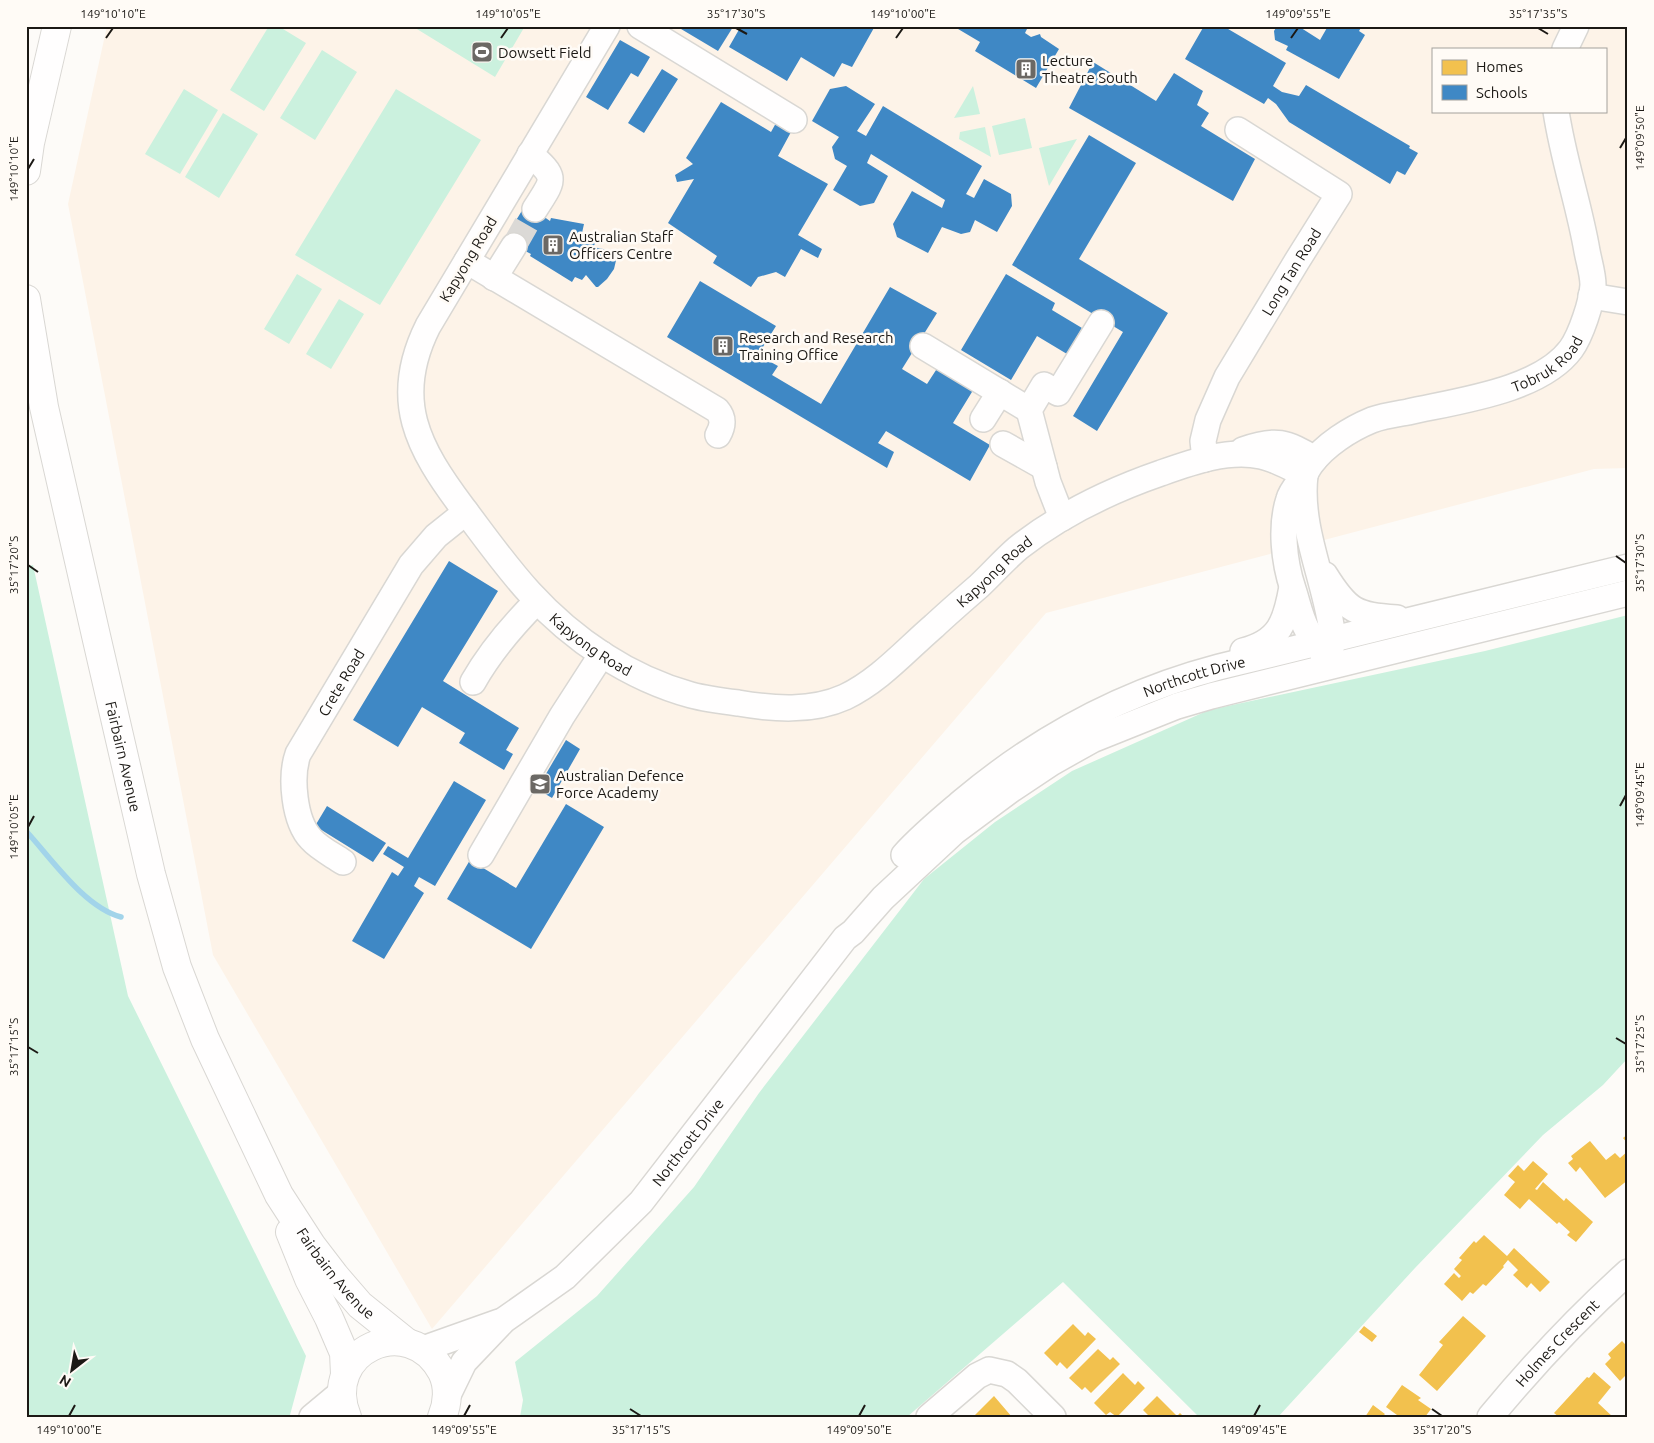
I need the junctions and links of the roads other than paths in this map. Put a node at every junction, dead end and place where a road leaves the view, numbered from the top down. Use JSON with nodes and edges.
{"nodes":[{"id":1,"x":57,"y":26,"type":"edge"},
{"id":2,"x":607,"y":26,"type":"edge"},
{"id":3,"x":640,"y":26,"type":"edge"},
{"id":4,"x":1576,"y":26,"type":"edge"},
{"id":5,"x":1565,"y":48,"type":"edge"},
{"id":6,"x":1556,"y":112,"type":"edge"},
{"id":7,"x":794,"y":120,"type":"dead end"},
{"id":8,"x":1238,"y":130,"type":"dead end"},
{"id":9,"x":530,"y":154,"type":"junction"},
{"id":10,"x":26,"y":171,"type":"edge"},
{"id":11,"x":535,"y":209,"type":"tunnel mouth"},
{"id":12,"x":514,"y":246,"type":"tunnel mouth"},
{"id":13,"x":466,"y":261,"type":"junction"},
{"id":14,"x":494,"y":278,"type":"junction"},
{"id":15,"x":1592,"y":296,"type":"junction"},
{"id":16,"x":26,"y":299,"type":"edge"},
{"id":17,"x":1628,"y":302,"type":"edge"},
{"id":18,"x":1101,"y":323,"type":"dead end"},
{"id":19,"x":923,"y":346,"type":"dead end"},
{"id":20,"x":1000,"y":392,"type":"junction"},
{"id":21,"x":1029,"y":410,"type":"junction"},
{"id":22,"x":983,"y":418,"type":"dead end"},
{"id":23,"x":718,"y":435,"type":"dead end"},
{"id":24,"x":1003,"y":444,"type":"dead end"},
{"id":25,"x":1205,"y":459,"type":"junction"},
{"id":26,"x":1044,"y":467,"type":"junction"},
{"id":27,"x":1310,"y":467,"type":"junction"},
{"id":28,"x":466,"y":512,"type":"junction"},
{"id":29,"x":1062,"y":518,"type":"junction"},
{"id":30,"x":1316,"y":560,"type":"junction"},
{"id":31,"x":1628,"y":567,"type":"edge"},
{"id":32,"x":1292,"y":586,"type":"junction"},
{"id":33,"x":1628,"y":594,"type":"edge"},
{"id":34,"x":537,"y":601,"type":"junction"},
{"id":35,"x":1413,"y":620,"type":"junction"},
{"id":36,"x":1325,"y":644,"type":"junction"},
{"id":37,"x":1399,"y":649,"type":"junction"},
{"id":38,"x":602,"y":654,"type":"junction"},
{"id":39,"x":1300,"y":674,"type":"junction"},
{"id":40,"x":473,"y":682,"type":"dead end"},
{"id":41,"x":1080,"y":721,"type":"junction"},
{"id":42,"x":481,"y":855,"type":"dead end"},
{"id":43,"x":343,"y":862,"type":"dead end"},
{"id":44,"x":845,"y":938,"type":"junction"},
{"id":45,"x":279,"y":1195,"type":"junction"},
{"id":46,"x":1628,"y":1272,"type":"edge"},
{"id":47,"x":504,"y":1320,"type":"junction"},
{"id":48,"x":414,"y":1346,"type":"junction"},
{"id":49,"x":345,"y":1395,"type":"edge"},
{"id":50,"x":445,"y":1406,"type":"edge"},
{"id":51,"x":312,"y":1417,"type":"edge"},
{"id":52,"x":929,"y":1417,"type":"edge"},
{"id":53,"x":1053,"y":1417,"type":"edge"},
{"id":54,"x":1490,"y":1417,"type":"edge"}],
"edges":[{"from":1,"to":10,"type":"main road"},
{"from":2,"to":9,"type":"street","name":"Kapyong Road"},
{"from":3,"to":7,"type":"street"},
{"from":4,"to":5,"type":"street"},
{"from":6,"to":15,"type":"street","name":"Tobruk Road"},
{"from":8,"to":25,"type":"street","name":"Long Tan Road"},
{"from":9,"to":11,"type":"street"},
{"from":9,"to":13,"type":"street","name":"Kapyong Road"},
{"from":12,"to":14,"type":"street"},
{"from":13,"to":14,"type":"street"},
{"from":13,"to":28,"type":"street","name":"Kapyong Road"},
{"from":14,"to":23,"type":"street"},
{"from":15,"to":17,"type":"street"},
{"from":15,"to":27,"type":"street","name":"Tobruk Road"},
{"from":16,"to":45,"type":"main road","name":"Fairbairn Avenue"},
{"from":18,"to":21,"type":"street"},
{"from":19,"to":20,"type":"street"},
{"from":20,"to":21,"type":"street"},
{"from":20,"to":22,"type":"street"},
{"from":21,"to":26,"type":"street"},
{"from":24,"to":26,"type":"street"},
{"from":25,"to":27,"type":"street","name":"Kapyong Road"},
{"from":25,"to":29,"type":"street","name":"Kapyong Road"},
{"from":26,"to":29,"type":"street"},
{"from":27,"to":30,"type":"street"},
{"from":27,"to":32,"type":"street","name":"Tobruk Road"},
{"from":28,"to":34,"type":"street","name":"Kapyong Road"},
{"from":28,"to":43,"type":"street","name":"Crete Road"},
{"from":29,"to":38,"type":"street","name":"Kapyong Road"},
{"from":30,"to":35,"type":"street"},
{"from":30,"to":36,"type":"street"},
{"from":31,"to":35,"type":"street","name":"Northcott Drive"},
{"from":32,"to":36,"type":"street","name":"Tobruk Road"},
{"from":32,"to":41,"type":"street"},
{"from":33,"to":37,"type":"street","name":"Northcott Drive"},
{"from":34,"to":38,"type":"street","name":"Kapyong Road"},
{"from":34,"to":40,"type":"street"},
{"from":35,"to":36,"type":"street","name":"Northcott Drive"},
{"from":36,"to":37,"type":"street"},
{"from":36,"to":39,"type":"street"},
{"from":36,"to":41,"type":"street","name":"Northcott Drive"},
{"from":37,"to":39,"type":"street","name":"Northcott Drive"},
{"from":38,"to":42,"type":"street"},
{"from":39,"to":44,"type":"street","name":"Northcott Drive"},
{"from":41,"to":44,"type":"street","name":"Northcott Drive"},
{"from":44,"to":47,"type":"street","name":"Northcott Drive"},
{"from":45,"to":48,"type":"main road","name":"Fairbairn Avenue"},
{"from":45,"to":49,"type":"main road","name":"Fairbairn Avenue"},
{"from":46,"to":54,"type":"street","name":"Holmes Crescent"},
{"from":47,"to":48,"type":"street","name":"Northcott Drive"},
{"from":47,"to":50,"type":"street","name":"Northcott Drive"},
{"from":48,"to":49,"type":"main road"},
{"from":48,"to":50,"type":"main road","name":"Fairbairn Avenue"},
{"from":49,"to":51,"type":"street"},
{"from":52,"to":53,"type":"street"}]}
